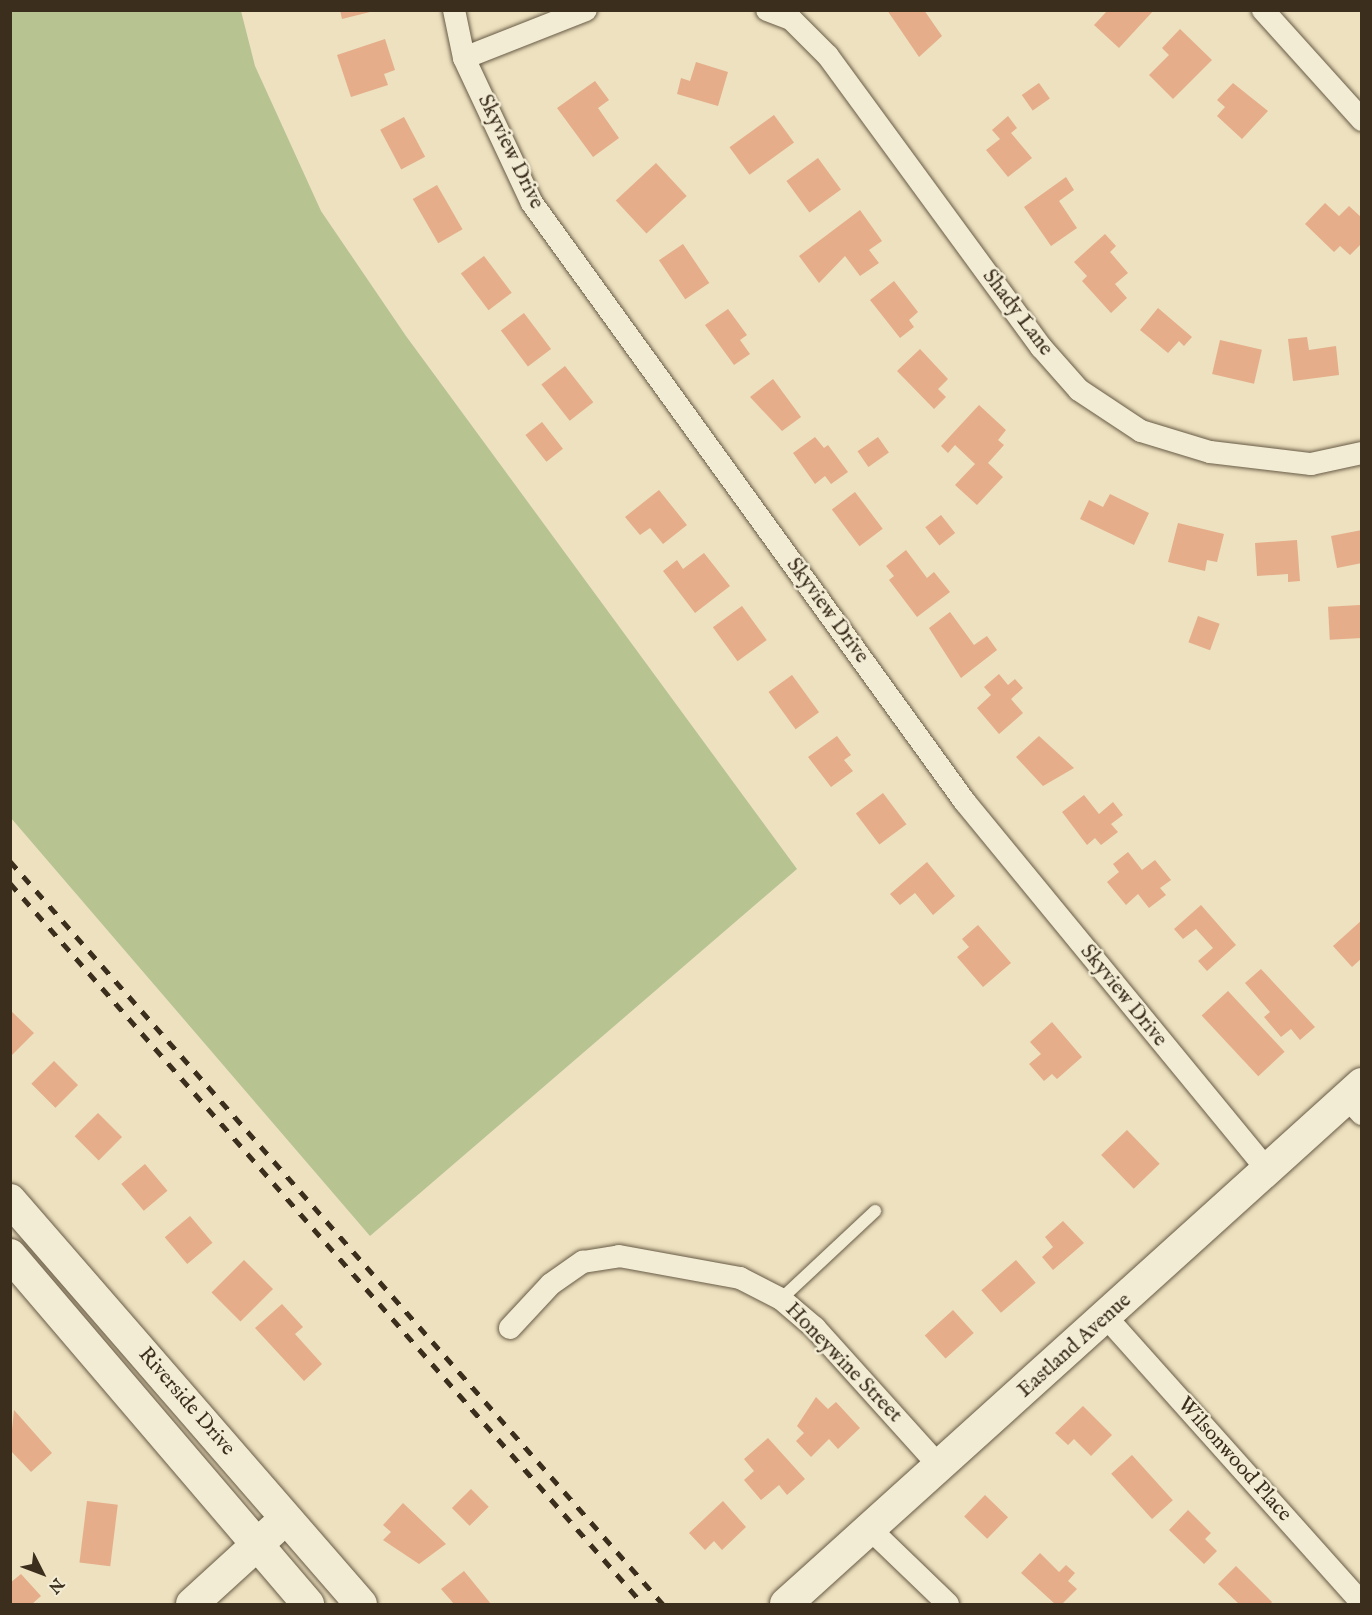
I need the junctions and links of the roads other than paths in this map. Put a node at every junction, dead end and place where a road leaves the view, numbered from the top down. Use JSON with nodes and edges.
{"nodes":[{"id":1,"x":454,"y":10,"type":"edge"},
{"id":2,"x":586,"y":10,"type":"edge"},
{"id":3,"x":767,"y":10,"type":"edge"},
{"id":4,"x":1263,"y":10,"type":"edge"},
{"id":5,"x":464,"y":58,"type":"junction"},
{"id":6,"x":1362,"y":120,"type":"edge"},
{"id":7,"x":1362,"y":453,"type":"edge"},
{"id":8,"x":1357,"y":1099,"type":"edge"},
{"id":9,"x":1267,"y":1170,"type":"junction"},
{"id":10,"x":10,"y":1200,"type":"edge"},
{"id":11,"x":875,"y":1210,"type":"dead end"},
{"id":12,"x":11,"y":1258,"type":"edge"},
{"id":13,"x":781,"y":1299,"type":"junction"},
{"id":14,"x":1107,"y":1318,"type":"junction"},
{"id":15,"x":510,"y":1328,"type":"dead end"},
{"id":16,"x":940,"y":1467,"type":"junction"},
{"id":17,"x":287,"y":1518,"type":"junction"},
{"id":18,"x":870,"y":1529,"type":"junction"},
{"id":19,"x":256,"y":1545,"type":"junction"},
{"id":20,"x":1362,"y":1603,"type":"edge"},
{"id":21,"x":192,"y":1605,"type":"edge"},
{"id":22,"x":308,"y":1605,"type":"edge"},
{"id":23,"x":361,"y":1605,"type":"edge"},
{"id":24,"x":786,"y":1605,"type":"edge"},
{"id":25,"x":948,"y":1605,"type":"edge"}],
"edges":[{"from":1,"to":5,"type":"street","name":"Skyview Drive"},
{"from":2,"to":5,"type":"street"},
{"from":3,"to":7,"type":"street","name":"Shady Lane"},
{"from":4,"to":6,"type":"street"},
{"from":5,"to":9,"type":"street","name":"Skyview Drive"},
{"from":8,"to":9,"type":"street","name":"Eastland Avenue"},
{"from":9,"to":14,"type":"street","name":"Eastland Avenue"},
{"from":10,"to":17,"type":"street","name":"Riverside Drive"},
{"from":11,"to":13,"type":"lane"},
{"from":12,"to":19,"type":"street","name":"Riverside Drive"},
{"from":13,"to":15,"type":"street","name":"Honeywine Street"},
{"from":13,"to":16,"type":"street","name":"Honeywine Street"},
{"from":14,"to":16,"type":"street","name":"Eastland Avenue"},
{"from":14,"to":20,"type":"street","name":"Wilsonwood Place"},
{"from":16,"to":18,"type":"street","name":"Eastland Avenue"},
{"from":17,"to":19,"type":"street"},
{"from":17,"to":23,"type":"street","name":"Riverside Drive"},
{"from":18,"to":24,"type":"street","name":"Eastland Avenue"},
{"from":18,"to":25,"type":"street"},
{"from":19,"to":21,"type":"street"},
{"from":19,"to":22,"type":"street","name":"Riverside Drive"}]}
